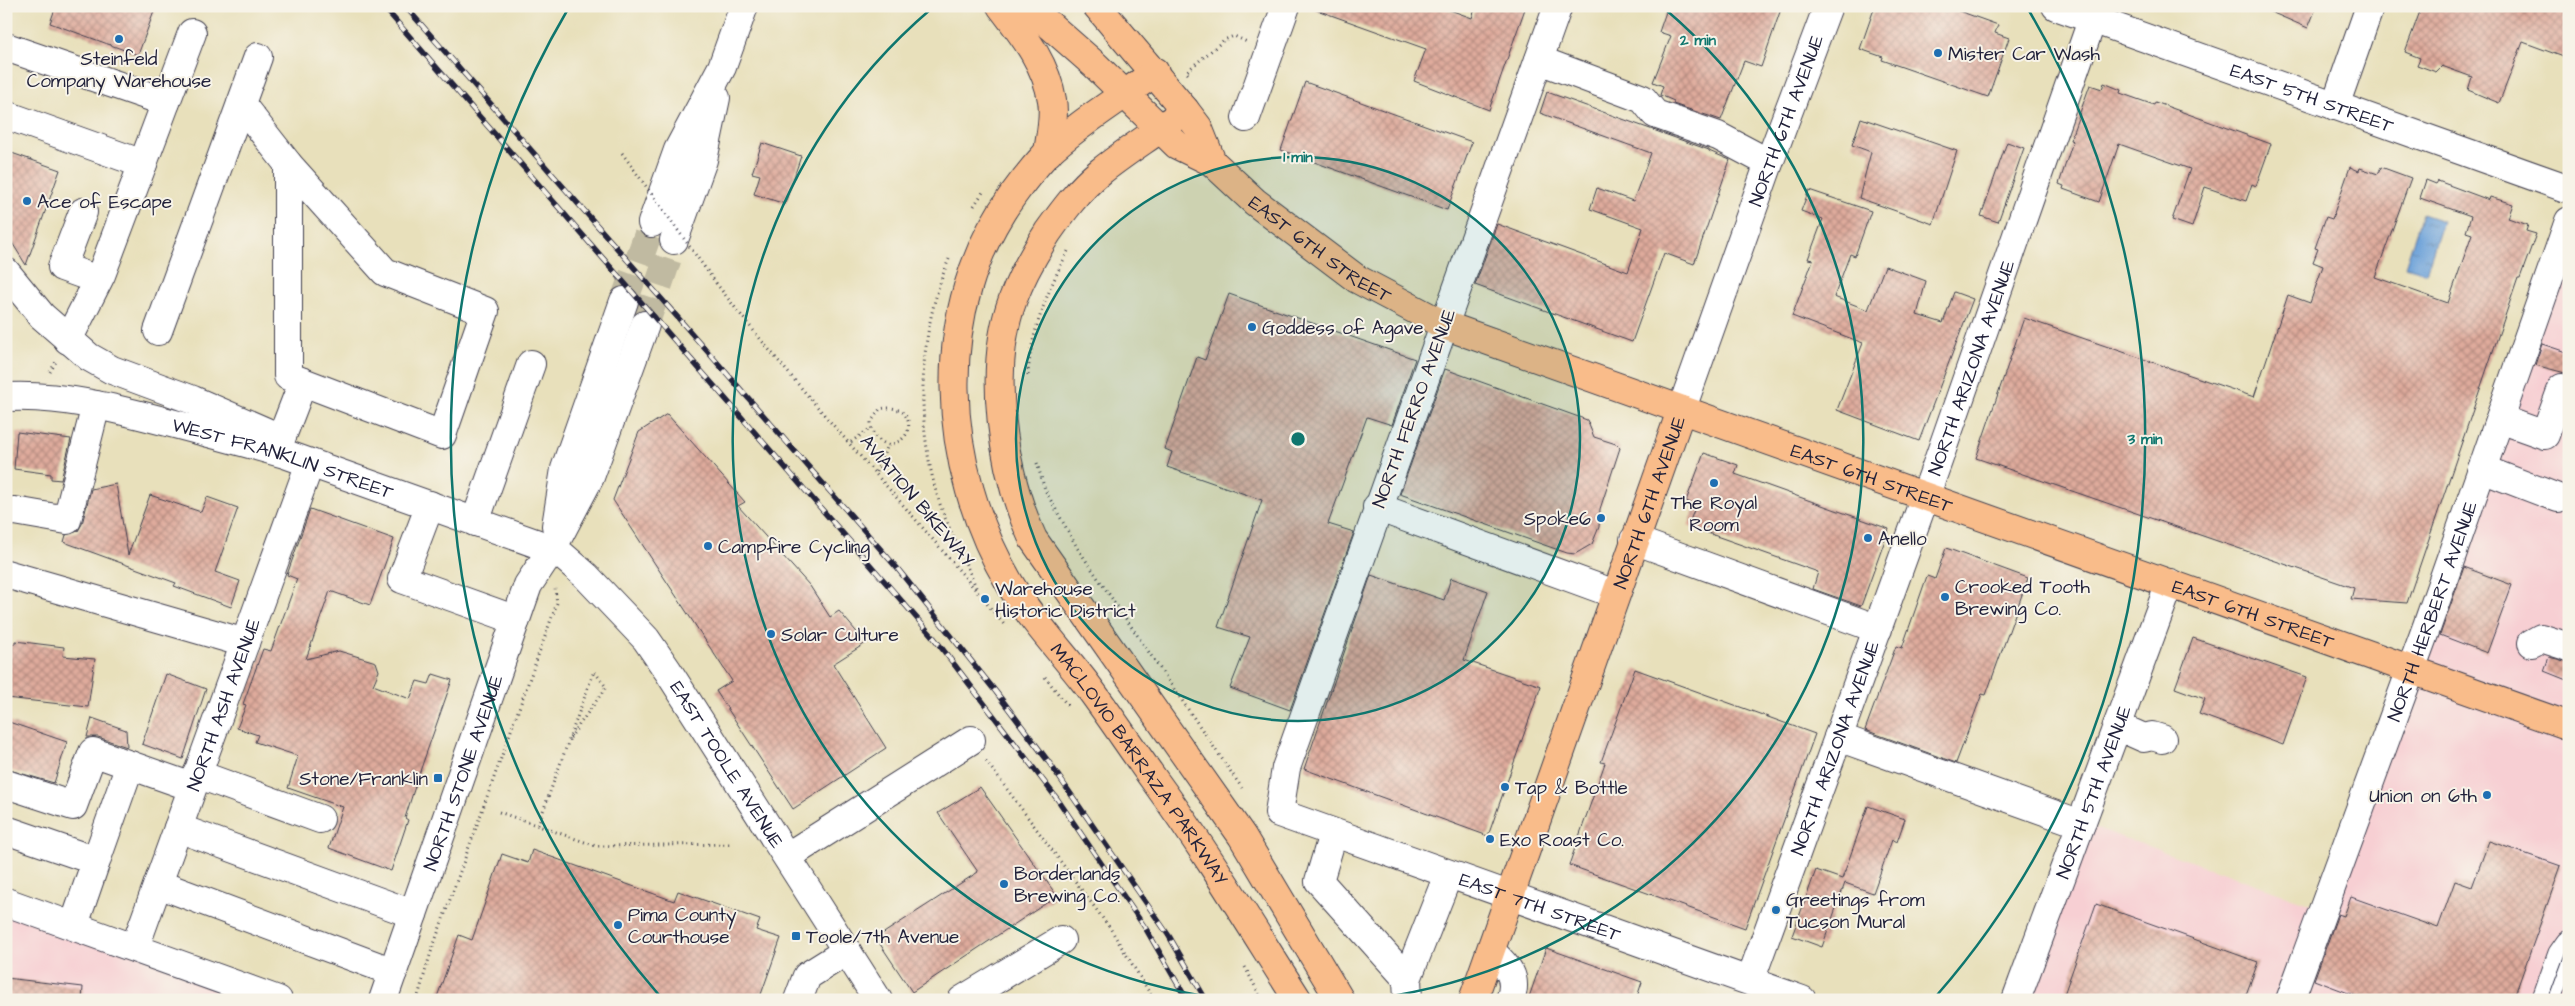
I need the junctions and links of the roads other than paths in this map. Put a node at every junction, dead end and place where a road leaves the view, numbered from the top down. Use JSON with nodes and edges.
{"nodes":[{"id":1,"x":744,"y":6,"type":"edge"},
{"id":2,"x":1001,"y":6,"type":"edge"},
{"id":3,"x":1023,"y":6,"type":"edge"},
{"id":4,"x":1098,"y":6,"type":"edge"},
{"id":5,"x":1286,"y":6,"type":"edge"},
{"id":6,"x":1558,"y":6,"type":"edge"},
{"id":7,"x":1828,"y":6,"type":"edge"},
{"id":8,"x":2056,"y":6,"type":"edge"},
{"id":9,"x":2370,"y":6,"type":"edge"},
{"id":10,"x":2095,"y":13,"type":"edge"},
{"id":11,"x":192,"y":33,"type":"dead end"},
{"id":12,"x":6,"y":46,"type":"edge"},
{"id":13,"x":258,"y":57,"type":"dead end"},
{"id":14,"x":1539,"y":60,"type":"junction"},
{"id":15,"x":722,"y":67,"type":"junction"},
{"id":16,"x":1155,"y":72,"type":"junction"},
{"id":17,"x":1125,"y":95,"type":"junction"},
{"id":18,"x":166,"y":102,"type":"junction"},
{"id":19,"x":241,"y":104,"type":"junction"},
{"id":20,"x":2335,"y":106,"type":"junction"},
{"id":21,"x":1185,"y":110,"type":"junction"},
{"id":22,"x":6,"y":115,"type":"edge"},
{"id":23,"x":1246,"y":118,"type":"dead end"},
{"id":24,"x":1160,"y":130,"type":"junction"},
{"id":25,"x":1048,"y":153,"type":"junction"},
{"id":26,"x":1212,"y":162,"type":"junction"},
{"id":27,"x":1769,"y":163,"type":"junction"},
{"id":28,"x":143,"y":164,"type":"junction"},
{"id":29,"x":288,"y":164,"type":"junction"},
{"id":30,"x":2569,"y":189,"type":"edge"},
{"id":31,"x":83,"y":212,"type":"dead end"},
{"id":32,"x":2569,"y":221,"type":"edge"},
{"id":33,"x":652,"y":223,"type":"tunnel mouth"},
{"id":34,"x":674,"y":240,"type":"tunnel mouth"},
{"id":35,"x":6,"y":272,"type":"edge"},
{"id":36,"x":98,"y":280,"type":"junction"},
{"id":37,"x":624,"y":302,"type":"tunnel mouth"},
{"id":38,"x":644,"y":325,"type":"tunnel mouth"},
{"id":39,"x":1444,"y":325,"type":"junction"},
{"id":40,"x":158,"y":331,"type":"dead end"},
{"id":41,"x":68,"y":340,"type":"junction"},
{"id":42,"x":531,"y":364,"type":"dead end"},
{"id":43,"x":303,"y":382,"type":"junction"},
{"id":44,"x":2562,"y":388,"type":"dead end"},
{"id":45,"x":6,"y":397,"type":"edge"},
{"id":46,"x":96,"y":406,"type":"junction"},
{"id":47,"x":1681,"y":411,"type":"junction"},
{"id":48,"x":2500,"y":419,"type":"junction"},
{"id":49,"x":282,"y":438,"type":"junction"},
{"id":50,"x":310,"y":463,"type":"junction"},
{"id":51,"x":2482,"y":469,"type":"junction"},
{"id":52,"x":389,"y":491,"type":"junction"},
{"id":53,"x":1926,"y":496,"type":"junction"},
{"id":54,"x":2558,"y":498,"type":"dead end"},
{"id":55,"x":430,"y":505,"type":"junction"},
{"id":56,"x":1377,"y":507,"type":"junction"},
{"id":57,"x":6,"y":512,"type":"edge"},
{"id":58,"x":475,"y":522,"type":"junction"},
{"id":59,"x":1634,"y":540,"type":"junction"},
{"id":60,"x":552,"y":550,"type":"junction"},
{"id":61,"x":6,"y":574,"type":"edge"},
{"id":62,"x":2170,"y":583,"type":"junction"},
{"id":63,"x":1615,"y":594,"type":"junction"},
{"id":64,"x":516,"y":620,"type":"junction"},
{"id":65,"x":1878,"y":628,"type":"junction"},
{"id":66,"x":245,"y":643,"type":"junction"},
{"id":67,"x":2532,"y":643,"type":"dead end"},
{"id":68,"x":2569,"y":647,"type":"edge"},
{"id":69,"x":2411,"y":670,"type":"junction"},
{"id":70,"x":2117,"y":726,"type":"junction"},
{"id":71,"x":2569,"y":726,"type":"edge"},
{"id":72,"x":1838,"y":737,"type":"junction"},
{"id":73,"x":970,"y":740,"type":"road end"},
{"id":74,"x":2155,"y":742,"type":"dead end"},
{"id":75,"x":130,"y":766,"type":"junction"},
{"id":76,"x":195,"y":781,"type":"junction"},
{"id":77,"x":6,"y":784,"type":"edge"},
{"id":78,"x":1279,"y":813,"type":"joint"},
{"id":79,"x":320,"y":819,"type":"dead end"},
{"id":80,"x":2081,"y":824,"type":"junction"},
{"id":81,"x":178,"y":828,"type":"junction"},
{"id":82,"x":6,"y":830,"type":"edge"},
{"id":83,"x":1333,"y":834,"type":"junction"},
{"id":84,"x":788,"y":856,"type":"junction"},
{"id":85,"x":96,"y":861,"type":"junction"},
{"id":86,"x":1448,"y":875,"type":"junction"},
{"id":87,"x":158,"y":884,"type":"junction"},
{"id":88,"x":1511,"y":897,"type":"junction"},
{"id":89,"x":6,"y":902,"type":"edge"},
{"id":90,"x":413,"y":914,"type":"junction"},
{"id":91,"x":74,"y":926,"type":"junction"},
{"id":92,"x":1061,"y":940,"type":"dead end"},
{"id":93,"x":2569,"y":945,"type":"edge"},
{"id":94,"x":135,"y":947,"type":"junction"},
{"id":95,"x":847,"y":951,"type":"junction"},
{"id":96,"x":1491,"y":951,"type":"junction"},
{"id":97,"x":393,"y":972,"type":"junction"},
{"id":98,"x":1750,"y":982,"type":"junction"},
{"id":99,"x":1408,"y":990,"type":"edge"},
{"id":100,"x":278,"y":1000,"type":"edge"},
{"id":101,"x":383,"y":1000,"type":"edge"},
{"id":102,"x":798,"y":1000,"type":"edge"},
{"id":103,"x":878,"y":1000,"type":"edge"},
{"id":104,"x":962,"y":1000,"type":"edge"},
{"id":105,"x":1298,"y":1000,"type":"edge"},
{"id":106,"x":1340,"y":1000,"type":"edge"},
{"id":107,"x":1474,"y":1000,"type":"edge"},
{"id":108,"x":1510,"y":1000,"type":"edge"},
{"id":109,"x":1802,"y":1000,"type":"edge"},
{"id":110,"x":2016,"y":1000,"type":"edge"},
{"id":111,"x":2290,"y":1000,"type":"edge"},
{"id":112,"x":2546,"y":1000,"type":"edge"}],
"edges":[{"from":1,"to":15,"type":"street"},
{"from":2,"to":25,"type":"main road"},
{"from":3,"to":17,"type":"main road","name":"EAST 6TH STREET"},
{"from":4,"to":16,"type":"main road","name":"EAST 6TH STREET"},
{"from":5,"to":23,"type":"street"},
{"from":6,"to":14,"type":"street","name":"NORTH FERRO AVENUE"},
{"from":7,"to":27,"type":"street","name":"NORTH 6TH AVENUE"},
{"from":8,"to":10,"type":"street","name":"EAST 5TH STREET"},
{"from":9,"to":20,"type":"street"},
{"from":10,"to":20,"type":"street","name":"EAST 5TH STREET"},
{"from":10,"to":53,"type":"street","name":"NORTH ARIZONA AVENUE"},
{"from":11,"to":18,"type":"street"},
{"from":12,"to":18,"type":"street"},
{"from":13,"to":19,"type":"street"},
{"from":14,"to":27,"type":"street"},
{"from":14,"to":39,"type":"street","name":"NORTH FERRO AVENUE"},
{"from":15,"to":33,"type":"street"},
{"from":15,"to":34,"type":"street"},
{"from":16,"to":17,"type":"main road","name":"MACLOVIO BARRAZA PARKWAY"},
{"from":16,"to":21,"type":"main road","name":"EAST 6TH STREET"},
{"from":17,"to":24,"type":"main road","name":"EAST 6TH STREET"},
{"from":17,"to":25,"type":"main road","name":"MACLOVIO BARRAZA PARKWAY"},
{"from":18,"to":28,"type":"street"},
{"from":19,"to":29,"type":"street"},
{"from":19,"to":40,"type":"street"},
{"from":20,"to":30,"type":"street","name":"EAST 5TH STREET"},
{"from":21,"to":24,"type":"main road"},
{"from":21,"to":26,"type":"main road","name":"EAST 6TH STREET"},
{"from":22,"to":28,"type":"street"},
{"from":24,"to":26,"type":"main road","name":"EAST 6TH STREET"},
{"from":24,"to":106,"type":"main road"},
{"from":25,"to":105,"type":"main road","name":"MACLOVIO BARRAZA PARKWAY"},
{"from":26,"to":39,"type":"main road","name":"EAST 6TH STREET"},
{"from":27,"to":47,"type":"street","name":"NORTH 6TH AVENUE"},
{"from":28,"to":36,"type":"street"},
{"from":29,"to":43,"type":"street"},
{"from":29,"to":43,"type":"street"},
{"from":31,"to":36,"type":"street"},
{"from":32,"to":48,"type":"street","name":"NORTH HERBERT AVENUE"},
{"from":35,"to":41,"type":"street"},
{"from":36,"to":41,"type":"street"},
{"from":37,"to":60,"type":"street","name":"NORTH STONE AVENUE"},
{"from":38,"to":60,"type":"street","name":"NORTH STONE AVENUE"},
{"from":39,"to":47,"type":"main road","name":"EAST 6TH STREET"},
{"from":39,"to":56,"type":"street","name":"NORTH FERRO AVENUE"},
{"from":41,"to":49,"type":"street"},
{"from":42,"to":58,"type":"street"},
{"from":43,"to":49,"type":"street"},
{"from":44,"to":48,"type":"street"},
{"from":45,"to":46,"type":"street","name":"WEST FRANKLIN STREET"},
{"from":46,"to":50,"type":"street","name":"WEST FRANKLIN STREET"},
{"from":46,"to":57,"type":"street"},
{"from":47,"to":53,"type":"main road","name":"EAST 6TH STREET"},
{"from":47,"to":59,"type":"main road","name":"NORTH 6TH AVENUE"},
{"from":48,"to":51,"type":"street","name":"NORTH HERBERT AVENUE"},
{"from":49,"to":52,"type":"street"},
{"from":50,"to":52,"type":"street","name":"WEST FRANKLIN STREET"},
{"from":50,"to":66,"type":"street","name":"NORTH ASH AVENUE"},
{"from":51,"to":54,"type":"street"},
{"from":51,"to":69,"type":"street","name":"NORTH HERBERT AVENUE"},
{"from":52,"to":55,"type":"street","name":"WEST FRANKLIN STREET"},
{"from":53,"to":62,"type":"main road","name":"EAST 6TH STREET"},
{"from":53,"to":65,"type":"street","name":"NORTH ARIZONA AVENUE"},
{"from":55,"to":58,"type":"street","name":"WEST FRANKLIN STREET"},
{"from":55,"to":64,"type":"street"},
{"from":56,"to":63,"type":"street"},
{"from":56,"to":78,"type":"street","name":"NORTH FERRO AVENUE"},
{"from":58,"to":60,"type":"street","name":"WEST FRANKLIN STREET"},
{"from":59,"to":63,"type":"main road","name":"NORTH 6TH AVENUE"},
{"from":59,"to":65,"type":"street"},
{"from":60,"to":64,"type":"street","name":"NORTH STONE AVENUE"},
{"from":60,"to":84,"type":"street","name":"EAST TOOLE AVENUE"},
{"from":61,"to":66,"type":"street"},
{"from":62,"to":69,"type":"main road","name":"EAST 6TH STREET"},
{"from":62,"to":70,"type":"street","name":"NORTH 5TH AVENUE"},
{"from":63,"to":88,"type":"main road","name":"NORTH 6TH AVENUE"},
{"from":64,"to":90,"type":"street","name":"NORTH STONE AVENUE"},
{"from":65,"to":72,"type":"street","name":"NORTH ARIZONA AVENUE"},
{"from":66,"to":76,"type":"street","name":"NORTH ASH AVENUE"},
{"from":67,"to":68,"type":"street"},
{"from":69,"to":71,"type":"main road","name":"EAST 6TH STREET"},
{"from":69,"to":111,"type":"street","name":"NORTH HERBERT AVENUE"},
{"from":70,"to":74,"type":"street"},
{"from":70,"to":80,"type":"street","name":"NORTH 5TH AVENUE"},
{"from":72,"to":80,"type":"street"},
{"from":72,"to":98,"type":"street","name":"NORTH ARIZONA AVENUE"},
{"from":73,"to":84,"type":"street"},
{"from":75,"to":76,"type":"street"},
{"from":75,"to":77,"type":"street"},
{"from":75,"to":85,"type":"street"},
{"from":76,"to":79,"type":"street"},
{"from":76,"to":81,"type":"street","name":"NORTH ASH AVENUE"},
{"from":78,"to":83,"type":"street","name":"EAST 7TH STREET"},
{"from":80,"to":110,"type":"street","name":"NORTH 5TH AVENUE"},
{"from":81,"to":87,"type":"street","name":"NORTH ASH AVENUE"},
{"from":81,"to":90,"type":"street"},
{"from":82,"to":85,"type":"street"},
{"from":83,"to":86,"type":"street","name":"EAST 7TH STREET"},
{"from":83,"to":99,"type":"street"},
{"from":84,"to":95,"type":"street","name":"EAST TOOLE AVENUE"},
{"from":85,"to":91,"type":"street"},
{"from":86,"to":88,"type":"street","name":"EAST 7TH STREET"},
{"from":86,"to":99,"type":"street"},
{"from":87,"to":94,"type":"street","name":"NORTH ASH AVENUE"},
{"from":87,"to":97,"type":"street"},
{"from":88,"to":96,"type":"main road","name":"NORTH 6TH AVENUE"},
{"from":88,"to":98,"type":"street","name":"EAST 7TH STREET"},
{"from":89,"to":91,"type":"street"},
{"from":90,"to":97,"type":"street","name":"NORTH STONE AVENUE"},
{"from":91,"to":94,"type":"street"},
{"from":92,"to":104,"type":"street"},
{"from":93,"to":112,"type":"street"},
{"from":94,"to":100,"type":"street"},
{"from":95,"to":102,"type":"street"},
{"from":95,"to":103,"type":"street","name":"EAST TOOLE AVENUE"},
{"from":96,"to":107,"type":"main road","name":"NORTH 6TH AVENUE"},
{"from":96,"to":108,"type":"street"},
{"from":97,"to":101,"type":"street","name":"NORTH STONE AVENUE"},
{"from":98,"to":109,"type":"street","name":"EAST 7TH STREET"}]}
